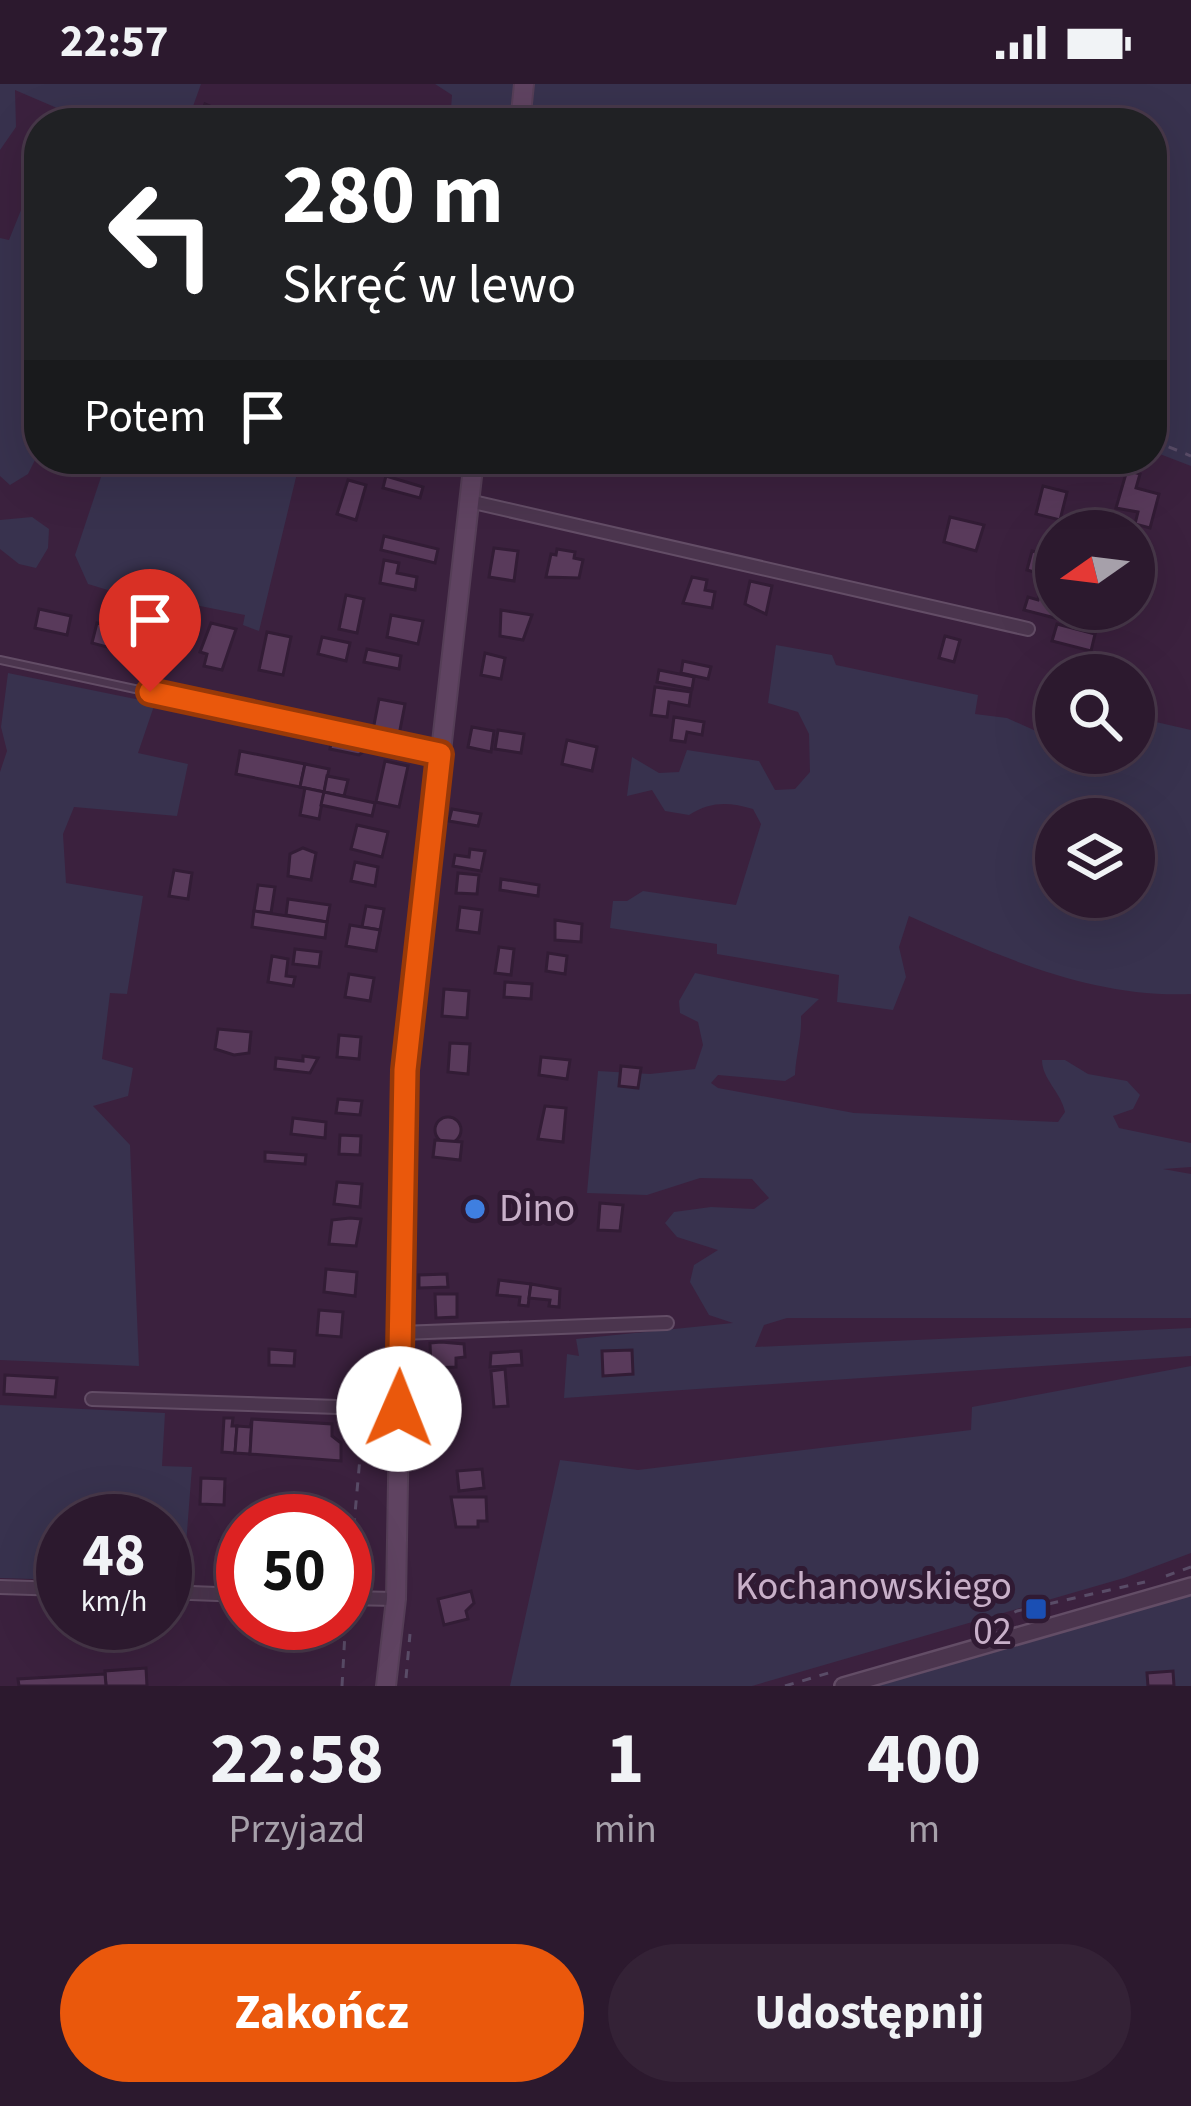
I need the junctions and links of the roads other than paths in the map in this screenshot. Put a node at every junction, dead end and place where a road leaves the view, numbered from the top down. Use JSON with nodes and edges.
{"nodes":[{"id":1,"x":473,"y":474,"type":"edge"},
{"id":2,"x":470,"y":501,"type":"junction"},
{"id":3,"x":1028,"y":629,"type":"dead end"},
{"id":4,"x":0,"y":660,"type":"edge"},
{"id":5,"x":440,"y":754,"type":"junction"},
{"id":6,"x":667,"y":1323,"type":"dead end"},
{"id":7,"x":400,"y":1333,"type":"junction"},
{"id":8,"x":92,"y":1399,"type":"dead end"},
{"id":9,"x":399,"y":1409,"type":"junction"},
{"id":10,"x":1191,"y":1586,"type":"edge"},
{"id":11,"x":0,"y":1587,"type":"edge"},
{"id":12,"x":36,"y":1588,"type":"edge"},
{"id":13,"x":372,"y":1599,"type":"edge"},
{"id":14,"x":396,"y":1599,"type":"junction"},
{"id":15,"x":386,"y":1686,"type":"edge"},
{"id":16,"x":843,"y":1686,"type":"edge"}],
"edges":[{"from":1,"to":2,"type":"main road"},
{"from":2,"to":3,"type":"street"},
{"from":2,"to":5,"type":"main road"},
{"from":4,"to":5,"type":"lane"},
{"from":5,"to":7,"type":"main road"},
{"from":6,"to":7,"type":"street"},
{"from":7,"to":9,"type":"main road"},
{"from":8,"to":9,"type":"street"},
{"from":9,"to":14,"type":"main road"},
{"from":10,"to":16,"type":"street"},
{"from":11,"to":12,"type":"street"},
{"from":13,"to":14,"type":"street"},
{"from":14,"to":15,"type":"main road"}]}
